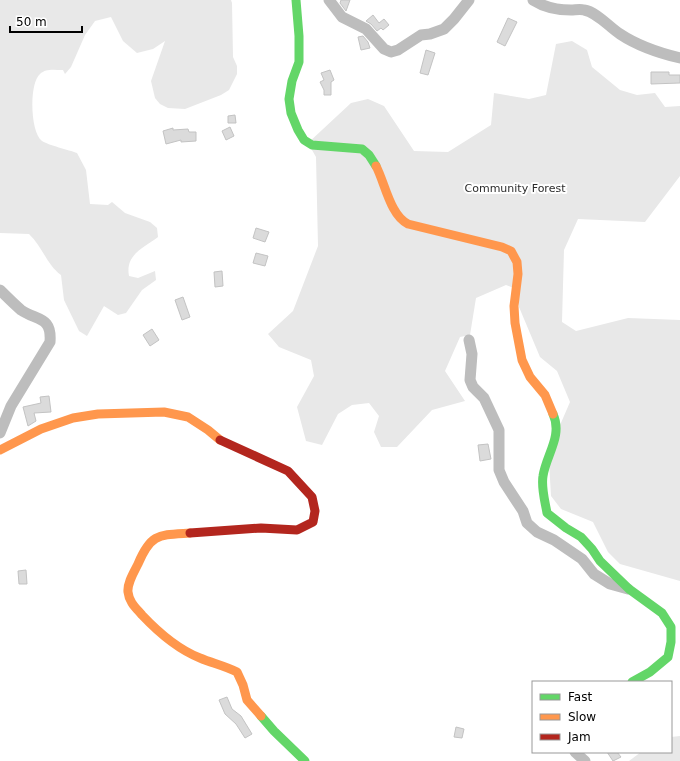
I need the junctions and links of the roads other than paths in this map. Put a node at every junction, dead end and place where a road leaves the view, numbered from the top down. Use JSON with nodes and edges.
{"nodes":[{"id":1,"x":296,"y":0,"type":"edge"},
{"id":2,"x":304,"y":0,"type":"edge"},
{"id":3,"x":329,"y":0,"type":"edge"},
{"id":4,"x":469,"y":0,"type":"edge"},
{"id":5,"x":533,"y":0,"type":"edge"},
{"id":6,"x":297,"y":22,"type":"junction"},
{"id":7,"x":680,"y":58,"type":"edge"},
{"id":8,"x":0,"y":290,"type":"edge"},
{"id":9,"x":469,"y":340,"type":"dead end"},
{"id":10,"x":0,"y":433,"type":"edge"},
{"id":11,"x":0,"y":450,"type":"edge"},
{"id":12,"x":628,"y":589,"type":"junction"},
{"id":13,"x":634,"y":681,"type":"edge"},
{"id":14,"x":576,"y":753,"type":"edge"},
{"id":15,"x":305,"y":761,"type":"edge"},
{"id":16,"x":585,"y":761,"type":"edge"}],
"edges":[{"from":1,"to":6,"type":"street"},
{"from":2,"to":6,"type":"street"},
{"from":3,"to":4,"type":"street"},
{"from":5,"to":7,"type":"street"},
{"from":6,"to":12,"type":"street"},
{"from":8,"to":10,"type":"street"},
{"from":9,"to":12,"type":"street"},
{"from":11,"to":15,"type":"street"},
{"from":12,"to":13,"type":"street"},
{"from":14,"to":16,"type":"street"}]}
